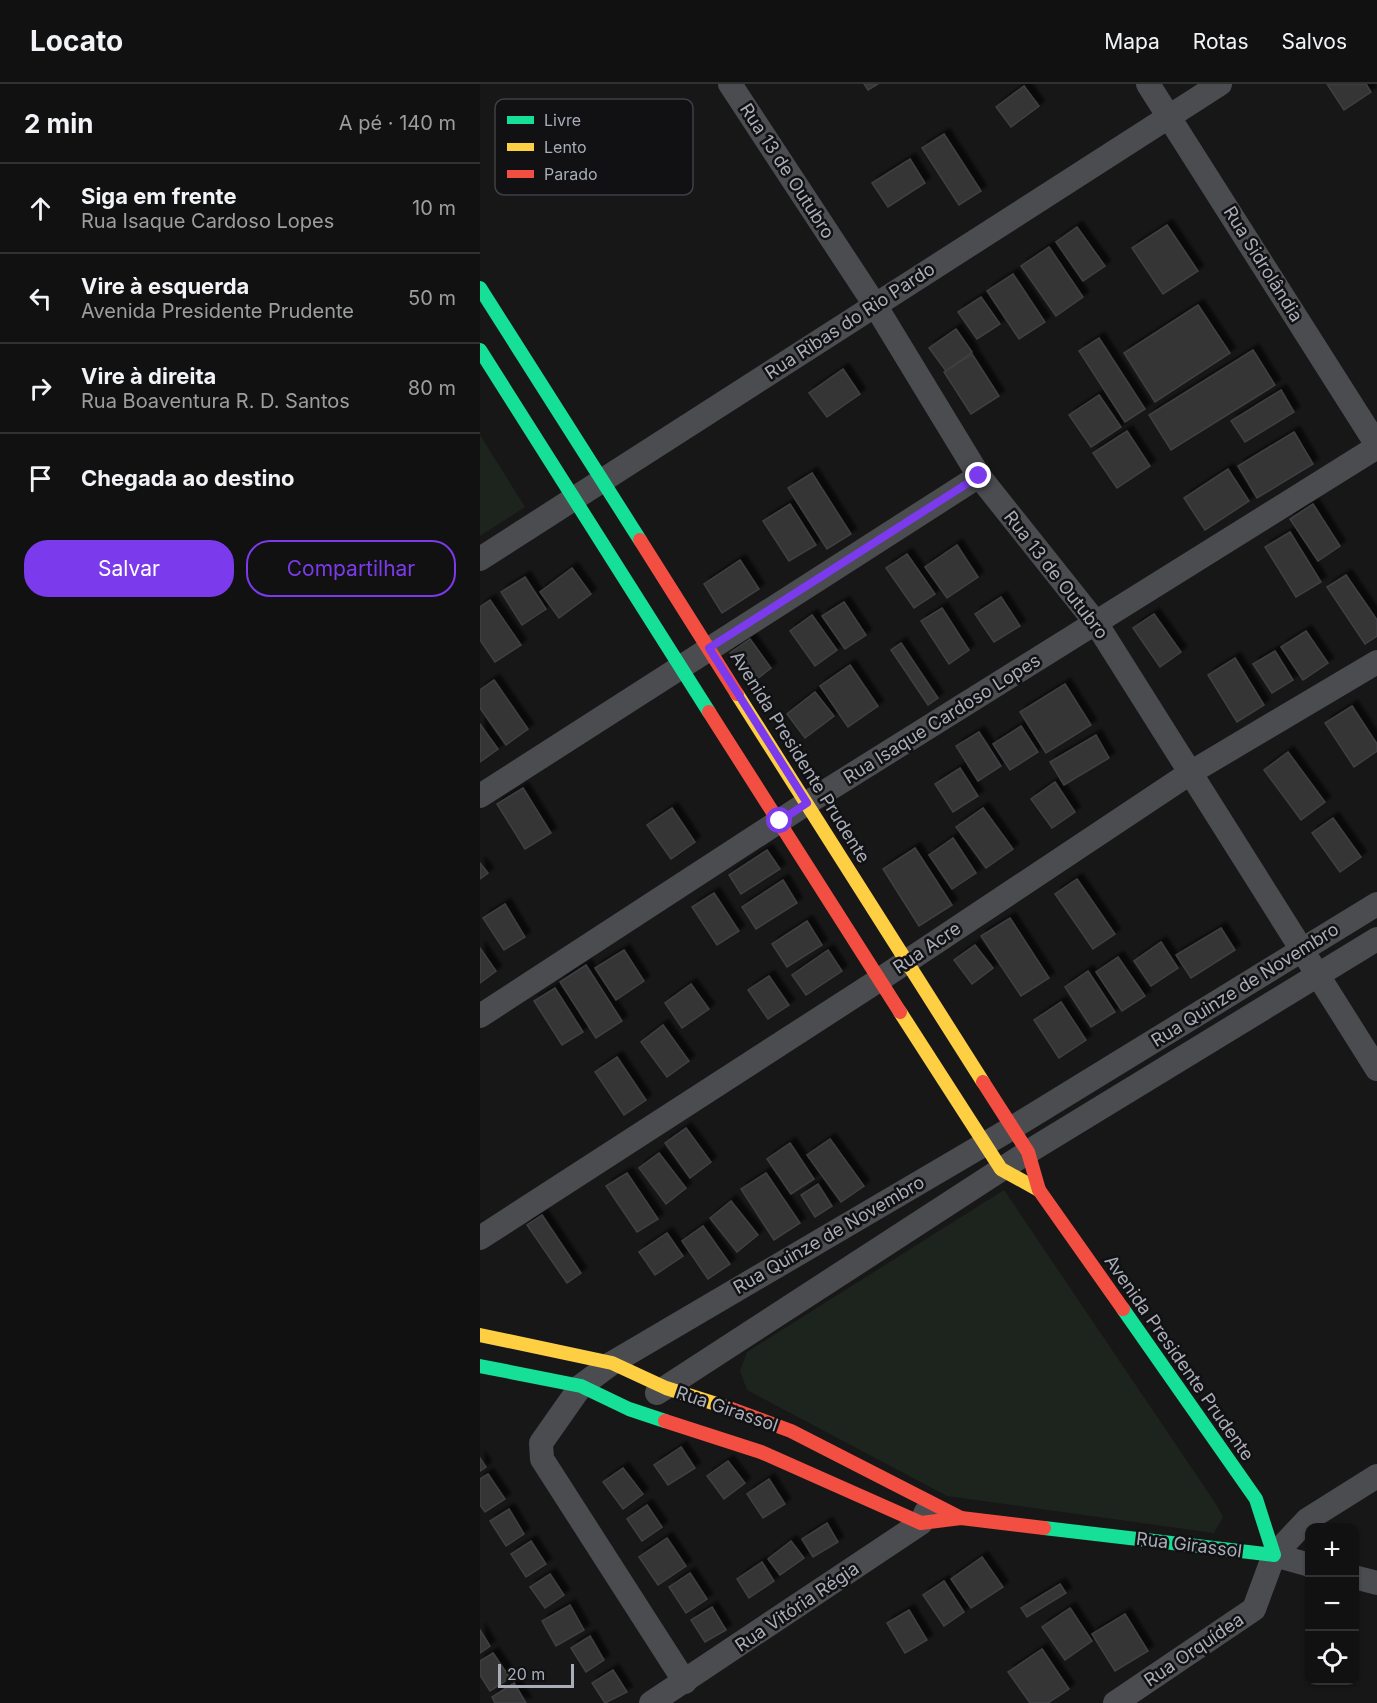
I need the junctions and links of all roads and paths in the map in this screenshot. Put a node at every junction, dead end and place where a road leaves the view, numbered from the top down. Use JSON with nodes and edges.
{"nodes":[{"id":1,"x":730,"y":84,"type":"edge"},
{"id":2,"x":1148,"y":84,"type":"edge"},
{"id":3,"x":1220,"y":84,"type":"edge"},
{"id":4,"x":1169,"y":117,"type":"junction"},
{"id":5,"x":480,"y":288,"type":"edge"},
{"id":6,"x":875,"y":305,"type":"junction"},
{"id":7,"x":480,"y":350,"type":"edge"},
{"id":8,"x":1377,"y":446,"type":"edge"},
{"id":9,"x":979,"y":476,"type":"junction"},
{"id":10,"x":603,"y":480,"type":"junction"},
{"id":11,"x":575,"y":497,"type":"junction"},
{"id":12,"x":480,"y":559,"type":"edge"},
{"id":13,"x":1096,"y":623,"type":"junction"},
{"id":14,"x":709,"y":648,"type":"junction"},
{"id":15,"x":1377,"y":662,"type":"edge"},
{"id":16,"x":682,"y":667,"type":"junction"},
{"id":17,"x":1190,"y":773,"type":"junction"},
{"id":18,"x":480,"y":796,"type":"edge"},
{"id":19,"x":807,"y":803,"type":"junction"},
{"id":20,"x":780,"y":821,"type":"junction"},
{"id":21,"x":1377,"y":904,"type":"edge"},
{"id":22,"x":1377,"y":939,"type":"edge"},
{"id":23,"x":1302,"y":950,"type":"junction"},
{"id":24,"x":908,"y":962,"type":"junction"},
{"id":25,"x":1318,"y":975,"type":"junction"},
{"id":26,"x":879,"y":980,"type":"junction"},
{"id":27,"x":480,"y":1016,"type":"edge"},
{"id":28,"x":1377,"y":1069,"type":"edge"},
{"id":29,"x":1012,"y":1128,"type":"junction"},
{"id":30,"x":984,"y":1144,"type":"junction"},
{"id":31,"x":1028,"y":1152,"type":"junction"},
{"id":32,"x":1001,"y":1169,"type":"junction"},
{"id":33,"x":1039,"y":1190,"type":"junction"},
{"id":34,"x":480,"y":1238,"type":"edge"},
{"id":35,"x":480,"y":1335,"type":"edge"},
{"id":36,"x":612,"y":1363,"type":"junction"},
{"id":37,"x":480,"y":1366,"type":"edge"},
{"id":38,"x":581,"y":1386,"type":"junction"},
{"id":39,"x":666,"y":1388,"type":"junction"},
{"id":40,"x":629,"y":1409,"type":"junction"},
{"id":41,"x":1377,"y":1476,"type":"edge"},
{"id":42,"x":930,"y":1500,"type":"junction"},
{"id":43,"x":961,"y":1518,"type":"junction"},
{"id":44,"x":921,"y":1523,"type":"junction"},
{"id":45,"x":1274,"y":1556,"type":"junction"},
{"id":46,"x":1305,"y":1564,"type":"edge"},
{"id":47,"x":1359,"y":1578,"type":"edge"},
{"id":48,"x":1377,"y":1583,"type":"edge"},
{"id":49,"x":685,"y":1682,"type":"junction"},
{"id":50,"x":651,"y":1703,"type":"edge"},
{"id":51,"x":1115,"y":1703,"type":"edge"}],
"edges":[{"from":1,"to":6,"type":"street","name":"Rua 13 de Outubro"},
{"from":2,"to":4,"type":"street","name":"Rua Sidrolândia"},
{"from":3,"to":4,"type":"street","name":"Rua Ribas do Rio Pardo"},
{"from":4,"to":6,"type":"street","name":"Rua Ribas do Rio Pardo"},
{"from":4,"to":8,"type":"street","name":"Rua Sidrolândia"},
{"from":5,"to":10,"type":"street","name":"Avenida Presidente Prudente"},
{"from":6,"to":9,"type":"street","name":"Rua 13 de Outubro"},
{"from":6,"to":10,"type":"street","name":"Rua Ribas do Rio Pardo"},
{"from":7,"to":11,"type":"street","name":"Avenida Presidente Prudente"},
{"from":8,"to":13,"type":"street","name":"Rua Isaque Cardoso Lopes"},
{"from":9,"to":13,"type":"street","name":"Rua 13 de Outubro"},
{"from":9,"to":14,"type":"street"},
{"from":10,"to":11,"type":"street","name":"Rua Ribas do Rio Pardo"},
{"from":10,"to":14,"type":"street","name":"Avenida Presidente Prudente"},
{"from":11,"to":12,"type":"street","name":"Rua Ribas do Rio Pardo"},
{"from":11,"to":16,"type":"street","name":"Avenida Presidente Prudente"},
{"from":13,"to":17,"type":"street","name":"Rua 13 de Outubro"},
{"from":13,"to":19,"type":"street","name":"Rua Isaque Cardoso Lopes"},
{"from":14,"to":16,"type":"street"},
{"from":14,"to":19,"type":"street","name":"Avenida Presidente Prudente"},
{"from":15,"to":17,"type":"street","name":"Rua Acre"},
{"from":16,"to":18,"type":"street"},
{"from":16,"to":20,"type":"street","name":"Avenida Presidente Prudente"},
{"from":17,"to":23,"type":"street","name":"Rua 13 de Outubro"},
{"from":17,"to":24,"type":"street","name":"Rua Acre"},
{"from":19,"to":20,"type":"street","name":"Rua Isaque Cardoso Lopes"},
{"from":19,"to":24,"type":"street","name":"Avenida Presidente Prudente"},
{"from":20,"to":26,"type":"street","name":"Avenida Presidente Prudente"},
{"from":20,"to":27,"type":"street","name":"Rua Isaque Cardoso Lopes"},
{"from":21,"to":23,"type":"street","name":"Rua Quinze de Novembro"},
{"from":22,"to":25,"type":"street","name":"Rua Quinze de Novembro"},
{"from":23,"to":25,"type":"street","name":"Rua 13 de Outubro"},
{"from":23,"to":29,"type":"street","name":"Rua Quinze de Novembro"},
{"from":24,"to":26,"type":"street","name":"Rua Acre"},
{"from":24,"to":29,"type":"street","name":"Avenida Presidente Prudente"},
{"from":25,"to":28,"type":"street","name":"Rua 13 de Outubro"},
{"from":25,"to":31,"type":"street","name":"Rua Quinze de Novembro"},
{"from":26,"to":30,"type":"street","name":"Avenida Presidente Prudente"},
{"from":26,"to":34,"type":"street","name":"Rua Acre"},
{"from":29,"to":30,"type":"street","name":"Rua Quinze de Novembro"},
{"from":29,"to":31,"type":"street","name":"Avenida Presidente Prudente"},
{"from":30,"to":32,"type":"street","name":"Avenida Presidente Prudente"},
{"from":30,"to":36,"type":"street","name":"Rua Quinze de Novembro"},
{"from":31,"to":32,"type":"street","name":"Rua Quinze de Novembro"},
{"from":31,"to":33,"type":"street","name":"Avenida Presidente Prudente"},
{"from":32,"to":33,"type":"street","name":"Avenida Presidente Prudente"},
{"from":32,"to":39,"type":"street","name":"Rua Quinze de Novembro"},
{"from":33,"to":45,"type":"street","name":"Avenida Presidente Prudente"},
{"from":35,"to":36,"type":"street","name":"Rua Girassol"},
{"from":36,"to":38,"type":"street","name":"Rua Quinze de Novembro"},
{"from":36,"to":39,"type":"street","name":"Rua Girassol"},
{"from":37,"to":38,"type":"street","name":"Rua Girassol"},
{"from":38,"to":40,"type":"street","name":"Rua Girassol"},
{"from":38,"to":49,"type":"street","name":"Rua Quinze de Novembro"},
{"from":39,"to":40,"type":"street","name":"Rua Quinze de Novembro"},
{"from":39,"to":42,"type":"street","name":"Rua Girassol"},
{"from":40,"to":44,"type":"street","name":"Rua Girassol"},
{"from":41,"to":45,"type":"street"},
{"from":42,"to":43,"type":"street","name":"Rua Girassol"},
{"from":42,"to":44,"type":"street"},
{"from":43,"to":44,"type":"street","name":"Rua Girassol"},
{"from":43,"to":45,"type":"street","name":"Rua Girassol"},
{"from":44,"to":49,"type":"street","name":"Rua Vitória Régia"},
{"from":45,"to":46,"type":"street","name":"Rua Girassol"},
{"from":45,"to":51,"type":"street","name":"Rua Orquídea"},
{"from":47,"to":48,"type":"street"},
{"from":49,"to":50,"type":"street","name":"Rua Vitória Régia"}]}
